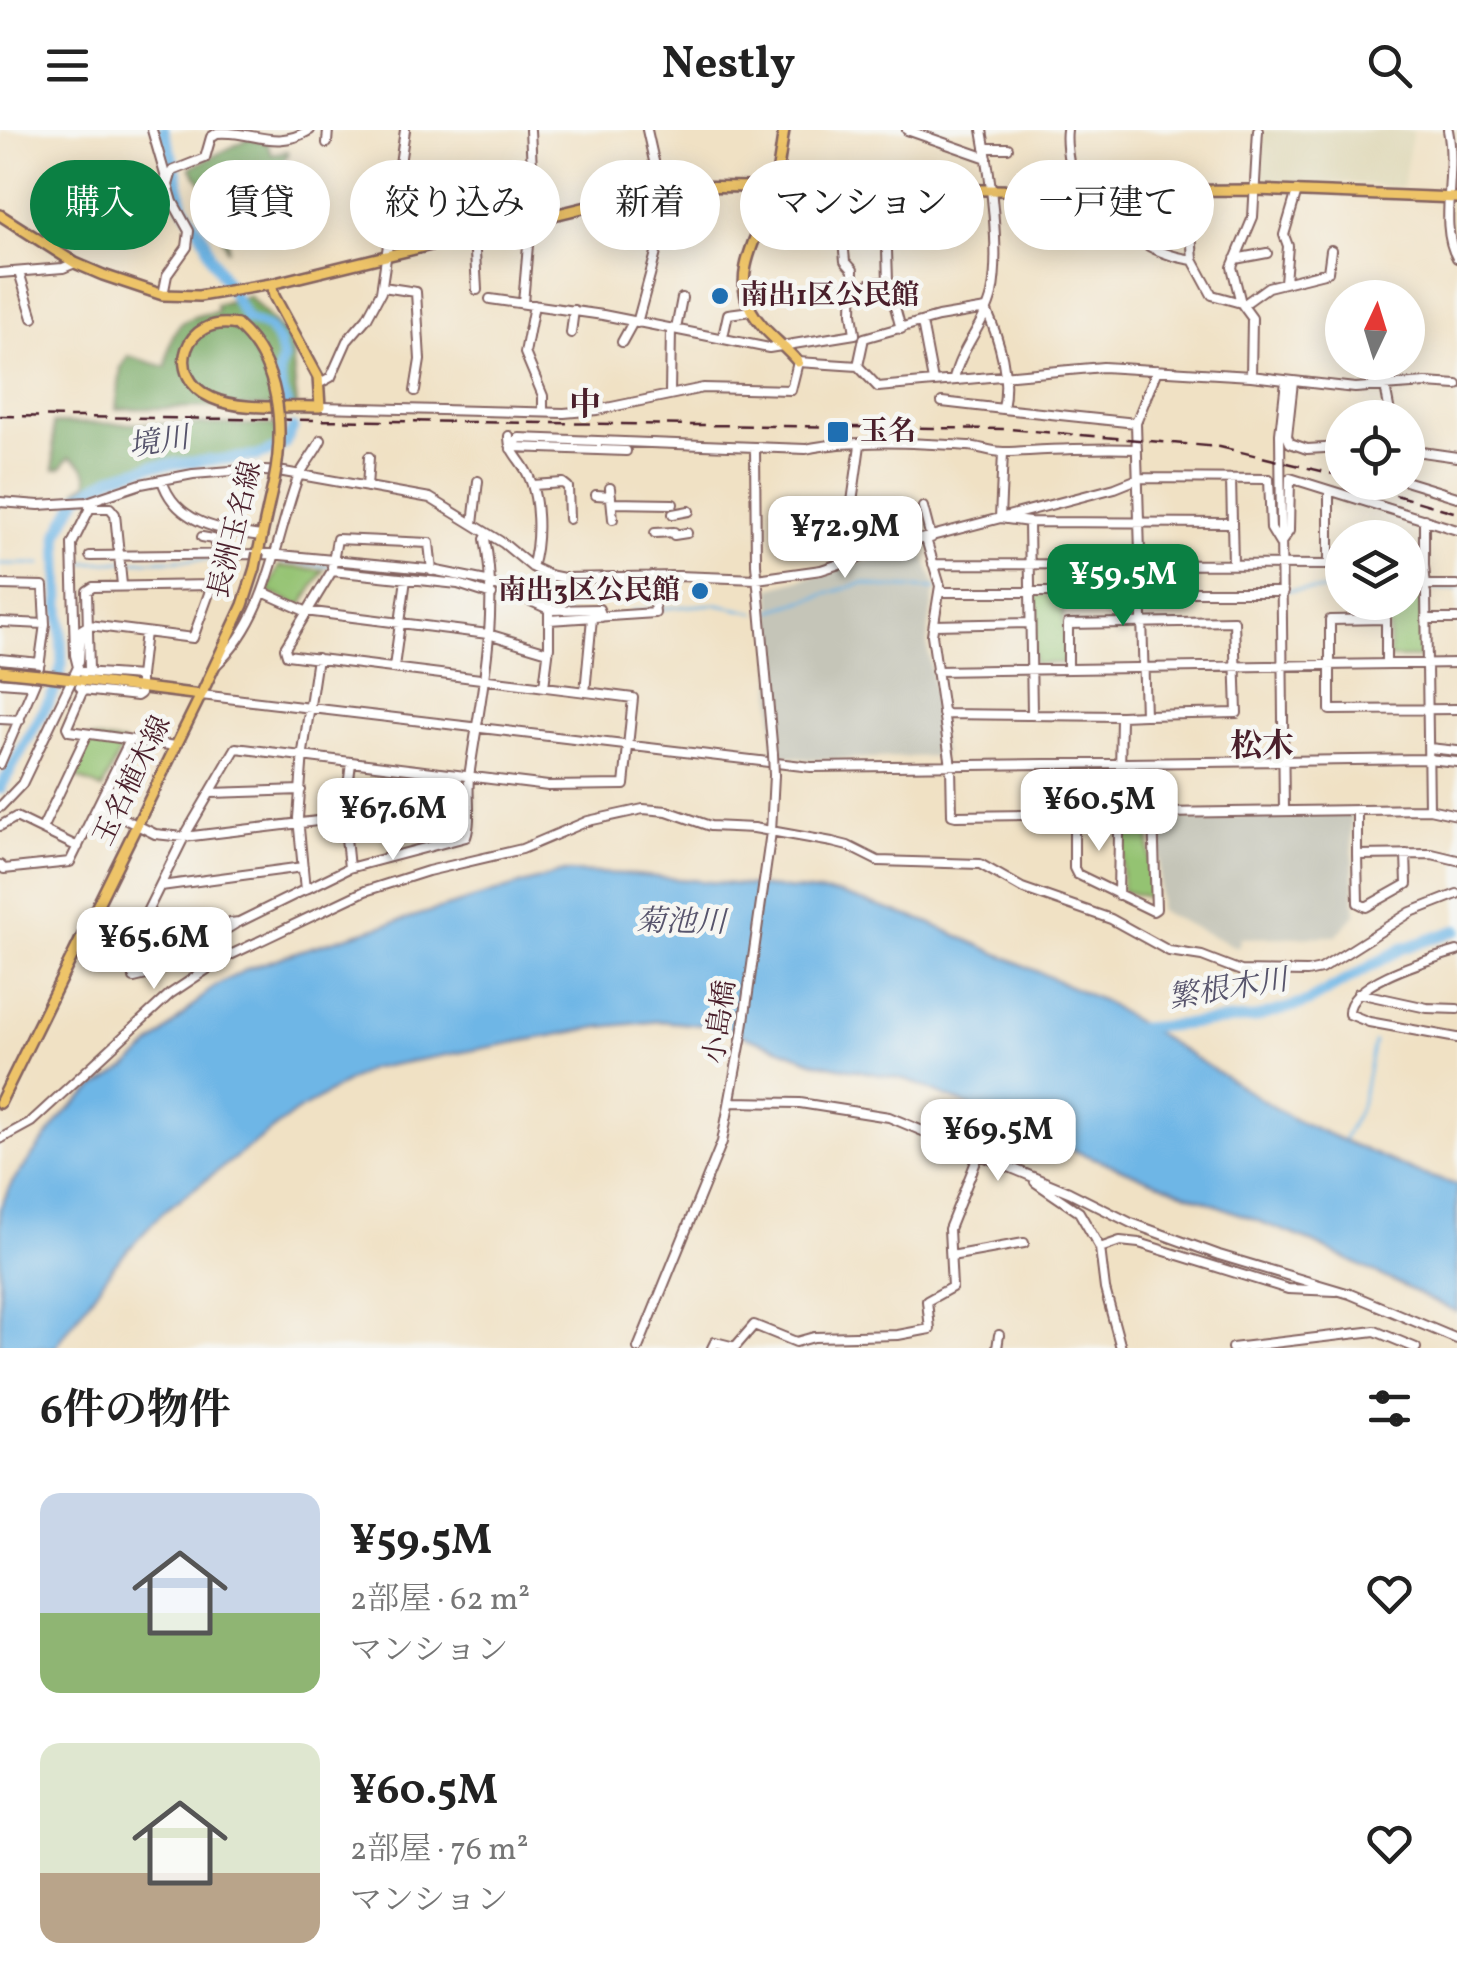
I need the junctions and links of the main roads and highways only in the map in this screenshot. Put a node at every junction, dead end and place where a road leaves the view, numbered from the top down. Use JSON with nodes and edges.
{"nodes":[{"id":1,"x":784,"y":130,"type":"edge"},
{"id":2,"x":779,"y":160,"type":"edge"},
{"id":3,"x":740,"y":186,"type":"edge"},
{"id":4,"x":984,"y":189,"type":"edge"},
{"id":5,"x":1455,"y":198,"type":"edge"},
{"id":6,"x":0,"y":215,"type":"edge"},
{"id":7,"x":752,"y":250,"type":"edge"},
{"id":8,"x":272,"y":284,"type":"junction"},
{"id":9,"x":798,"y":362,"type":"road end"},
{"id":10,"x":0,"y":670,"type":"edge"},
{"id":11,"x":201,"y":695,"type":"junction"},
{"id":12,"x":0,"y":1103,"type":"edge"}],
"edges":[{"from":1,"to":2,"type":"main road"},
{"from":3,"to":8,"type":"main road"},
{"from":4,"to":5,"type":"main road"},
{"from":6,"to":8,"type":"main road"},
{"from":7,"to":9,"type":"main road"},
{"from":8,"to":11,"type":"main road","name":"長洲玉名線","bridge":true},
{"from":10,"to":11,"type":"main road","bridge":true},
{"from":11,"to":12,"type":"main road","name":"玉名植木線"}]}
